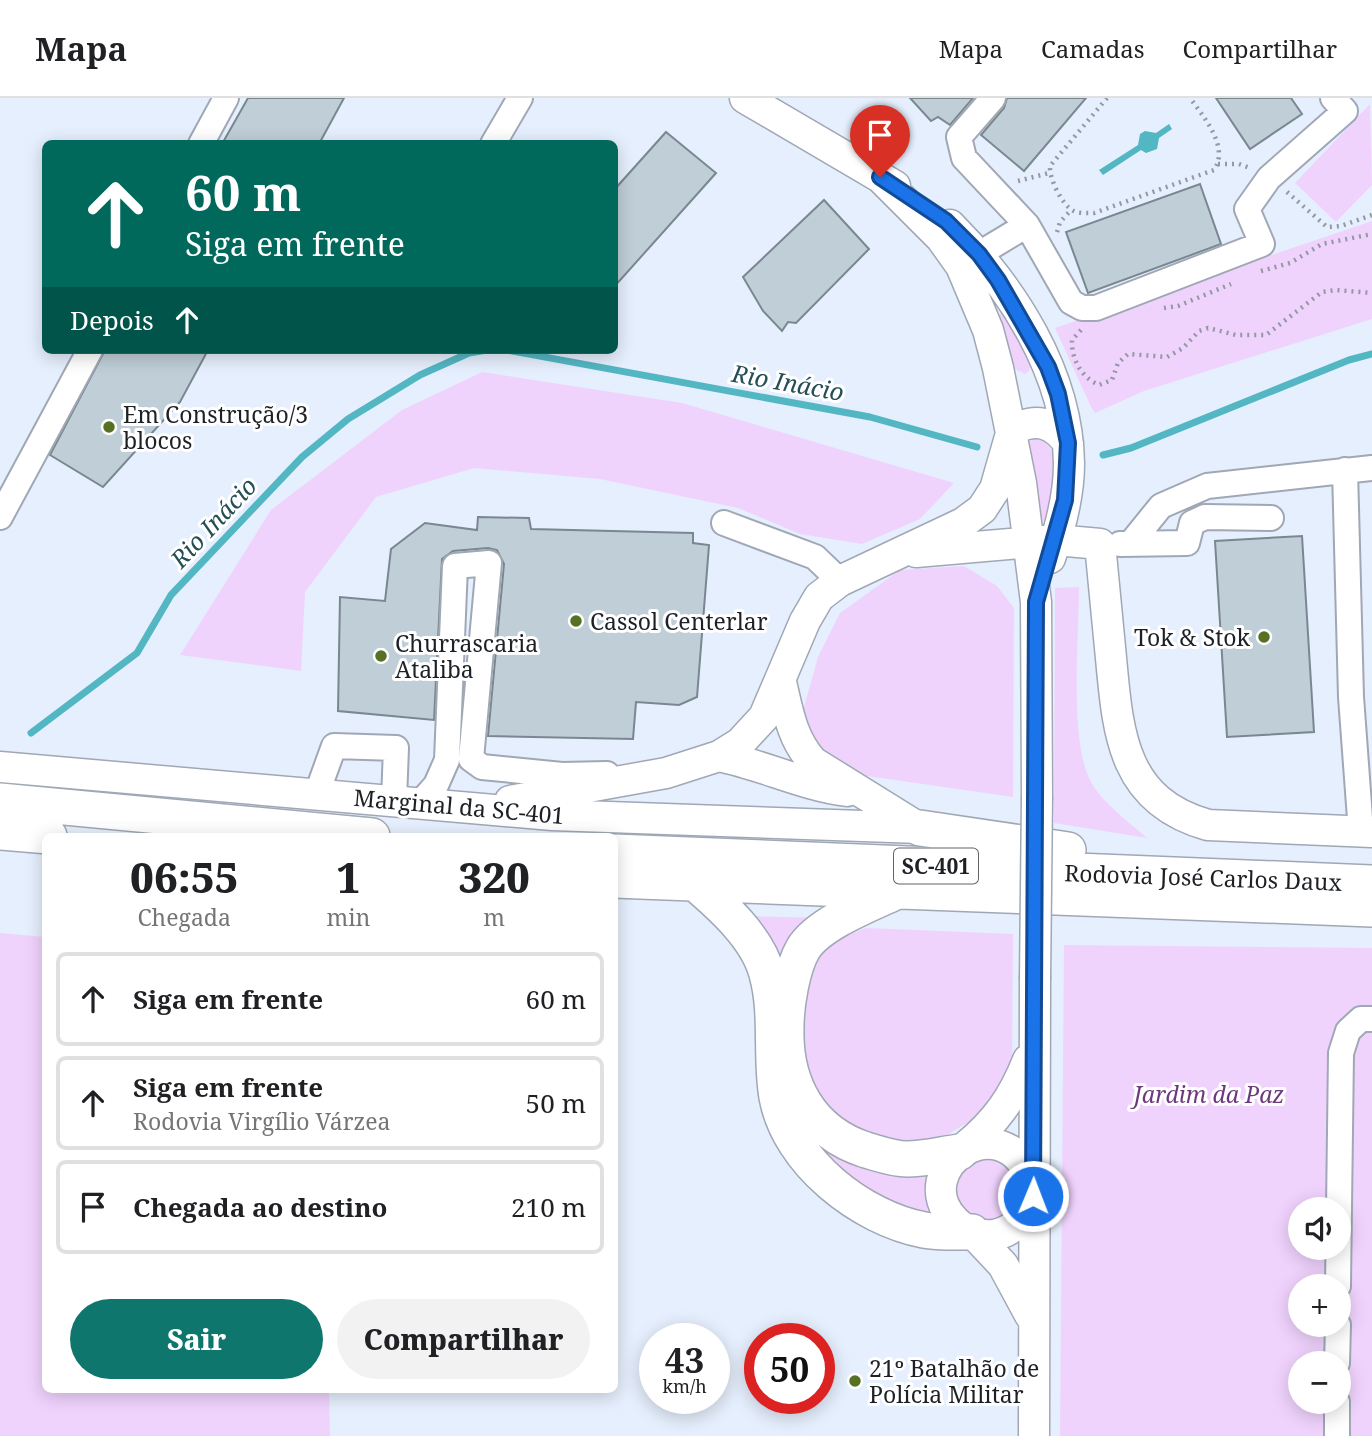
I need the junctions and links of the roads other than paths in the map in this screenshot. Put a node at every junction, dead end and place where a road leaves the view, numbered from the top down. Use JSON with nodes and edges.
{"nodes":[{"id":1,"x":226,"y":98,"type":"edge"},
{"id":2,"x":520,"y":98,"type":"edge"},
{"id":3,"x":745,"y":98,"type":"edge"},
{"id":4,"x":993,"y":98,"type":"edge"},
{"id":5,"x":1333,"y":98,"type":"edge"},
{"id":6,"x":203,"y":140,"type":"edge"},
{"id":7,"x":496,"y":140,"type":"edge"},
{"id":8,"x":880,"y":177,"type":"junction"},
{"id":9,"x":1027,"y":225,"type":"junction"},
{"id":10,"x":979,"y":254,"type":"junction"},
{"id":11,"x":88,"y":354,"type":"edge"},
{"id":12,"x":1048,"y":367,"type":"junction"},
{"id":13,"x":998,"y":368,"type":"junction"},
{"id":14,"x":1012,"y":430,"type":"junction"},
{"id":15,"x":1068,"y":443,"type":"junction"},
{"id":16,"x":1372,"y":468,"type":"edge"},
{"id":17,"x":1345,"y":470,"type":"junction"},
{"id":18,"x":0,"y":517,"type":"edge"},
{"id":19,"x":1270,"y":518,"type":"dead end"},
{"id":20,"x":724,"y":523,"type":"dead end"},
{"id":21,"x":1043,"y":541,"type":"junction"},
{"id":22,"x":1131,"y":543,"type":"junction"},
{"id":23,"x":1100,"y":544,"type":"junction"},
{"id":24,"x":982,"y":548,"type":"junction"},
{"id":25,"x":898,"y":553,"type":"junction"},
{"id":26,"x":840,"y":581,"type":"junction"},
{"id":27,"x":1034,"y":589,"type":"junction"},
{"id":28,"x":781,"y":682,"type":"junction"},
{"id":29,"x":719,"y":756,"type":"junction"},
{"id":30,"x":2,"y":764,"type":"edge"},
{"id":31,"x":666,"y":773,"type":"junction"},
{"id":32,"x":317,"y":793,"type":"junction"},
{"id":33,"x":859,"y":793,"type":"junction"},
{"id":34,"x":0,"y":801,"type":"edge"},
{"id":35,"x":407,"y":801,"type":"junction"},
{"id":36,"x":472,"y":807,"type":"junction"},
{"id":37,"x":920,"y":828,"type":"junction"},
{"id":38,"x":0,"y":832,"type":"edge"},
{"id":39,"x":1367,"y":832,"type":"edge"},
{"id":40,"x":340,"y":833,"type":"edge"},
{"id":41,"x":42,"y":835,"type":"edge"},
{"id":42,"x":618,"y":852,"type":"edge"},
{"id":43,"x":618,"y":880,"type":"edge"},
{"id":44,"x":1258,"y":880,"type":"junction"},
{"id":45,"x":695,"y":883,"type":"junction"},
{"id":46,"x":1372,"y":883,"type":"edge"},
{"id":47,"x":896,"y":892,"type":"junction"},
{"id":48,"x":1372,"y":909,"type":"edge"},
{"id":49,"x":1372,"y":1018,"type":"edge"},
{"id":50,"x":1034,"y":1043,"type":"junction"},
{"id":51,"x":960,"y":1152,"type":"junction"},
{"id":52,"x":1033,"y":1189,"type":"junction"},
{"id":53,"x":972,"y":1233,"type":"junction"},
{"id":54,"x":1338,"y":1274,"type":"edge"},
{"id":55,"x":1033,"y":1321,"type":"junction"},
{"id":56,"x":1337,"y":1414,"type":"edge"},
{"id":57,"x":1034,"y":1436,"type":"edge"},
{"id":58,"x":1337,"y":1436,"type":"edge"}],
"edges":[{"from":1,"to":6,"type":"lane"},
{"from":2,"to":7,"type":"lane"},
{"from":3,"to":8,"type":"main road"},
{"from":4,"to":9,"type":"lane"},
{"from":5,"to":9,"type":"lane"},
{"from":8,"to":10,"type":"main road"},
{"from":8,"to":13,"type":"main road"},
{"from":9,"to":10,"type":"lane"},
{"from":10,"to":12,"type":"main road"},
{"from":11,"to":18,"type":"lane"},
{"from":12,"to":13,"type":"main road"},
{"from":12,"to":15,"type":"main road"},
{"from":13,"to":14,"type":"main road"},
{"from":14,"to":15,"type":"main road"},
{"from":14,"to":21,"type":"main road"},
{"from":14,"to":25,"type":"main road"},
{"from":15,"to":21,"type":"main road"},
{"from":16,"to":17,"type":"lane"},
{"from":17,"to":22,"type":"lane"},
{"from":17,"to":39,"type":"lane"},
{"from":19,"to":22,"type":"lane"},
{"from":20,"to":26,"type":"lane"},
{"from":21,"to":23,"type":"main road"},
{"from":21,"to":24,"type":"main road"},
{"from":21,"to":27,"type":"main road"},
{"from":22,"to":23,"type":"lane"},
{"from":23,"to":39,"type":"main road"},
{"from":24,"to":25,"type":"main road"},
{"from":24,"to":27,"type":"main road"},
{"from":25,"to":26,"type":"main road"},
{"from":26,"to":28,"type":"main road"},
{"from":27,"to":50,"type":"main road","bridge":true},
{"from":28,"to":29,"type":"main road"},
{"from":28,"to":33,"type":"main road"},
{"from":29,"to":31,"type":"main road"},
{"from":29,"to":33,"type":"main road"},
{"from":30,"to":32,"type":"main road","name":"Marginal da SC-401"},
{"from":31,"to":35,"type":"lane"},
{"from":31,"to":36,"type":"main road"},
{"from":32,"to":35,"type":"main road","name":"Marginal da SC-401"},
{"from":32,"to":35,"type":"lane"},
{"from":33,"to":37,"type":"main road"},
{"from":34,"to":40,"type":"highway"},
{"from":35,"to":36,"type":"main road","name":"Marginal da SC-401"},
{"from":36,"to":37,"type":"main road","name":"Marginal da SC-401"},
{"from":37,"to":44,"type":"highway"},
{"from":38,"to":41,"type":"highway"},
{"from":42,"to":44,"type":"highway","name":"Rodovia José Carlos Daux","number":"SC-401"},
{"from":43,"to":45,"type":"highway","name":"Rodovia José Carlos Daux","number":"SC-401"},
{"from":44,"to":46,"type":"highway","name":"Rodovia José Carlos Daux","number":"SC-401"},
{"from":45,"to":47,"type":"highway","name":"Rodovia José Carlos Daux","number":"SC-401"},
{"from":45,"to":53,"type":"highway"},
{"from":47,"to":48,"type":"highway","name":"Rodovia José Carlos Daux","number":"SC-401"},
{"from":47,"to":51,"type":"highway"},
{"from":49,"to":54,"type":"lane"},
{"from":50,"to":51,"type":"main road"},
{"from":50,"to":52,"type":"main road"},
{"from":51,"to":52,"type":"main road"},
{"from":51,"to":53,"type":"main road"},
{"from":52,"to":53,"type":"main road"},
{"from":52,"to":55,"type":"main road"},
{"from":53,"to":55,"type":"main road"},
{"from":55,"to":57,"type":"main road"},
{"from":56,"to":58,"type":"lane"}]}
